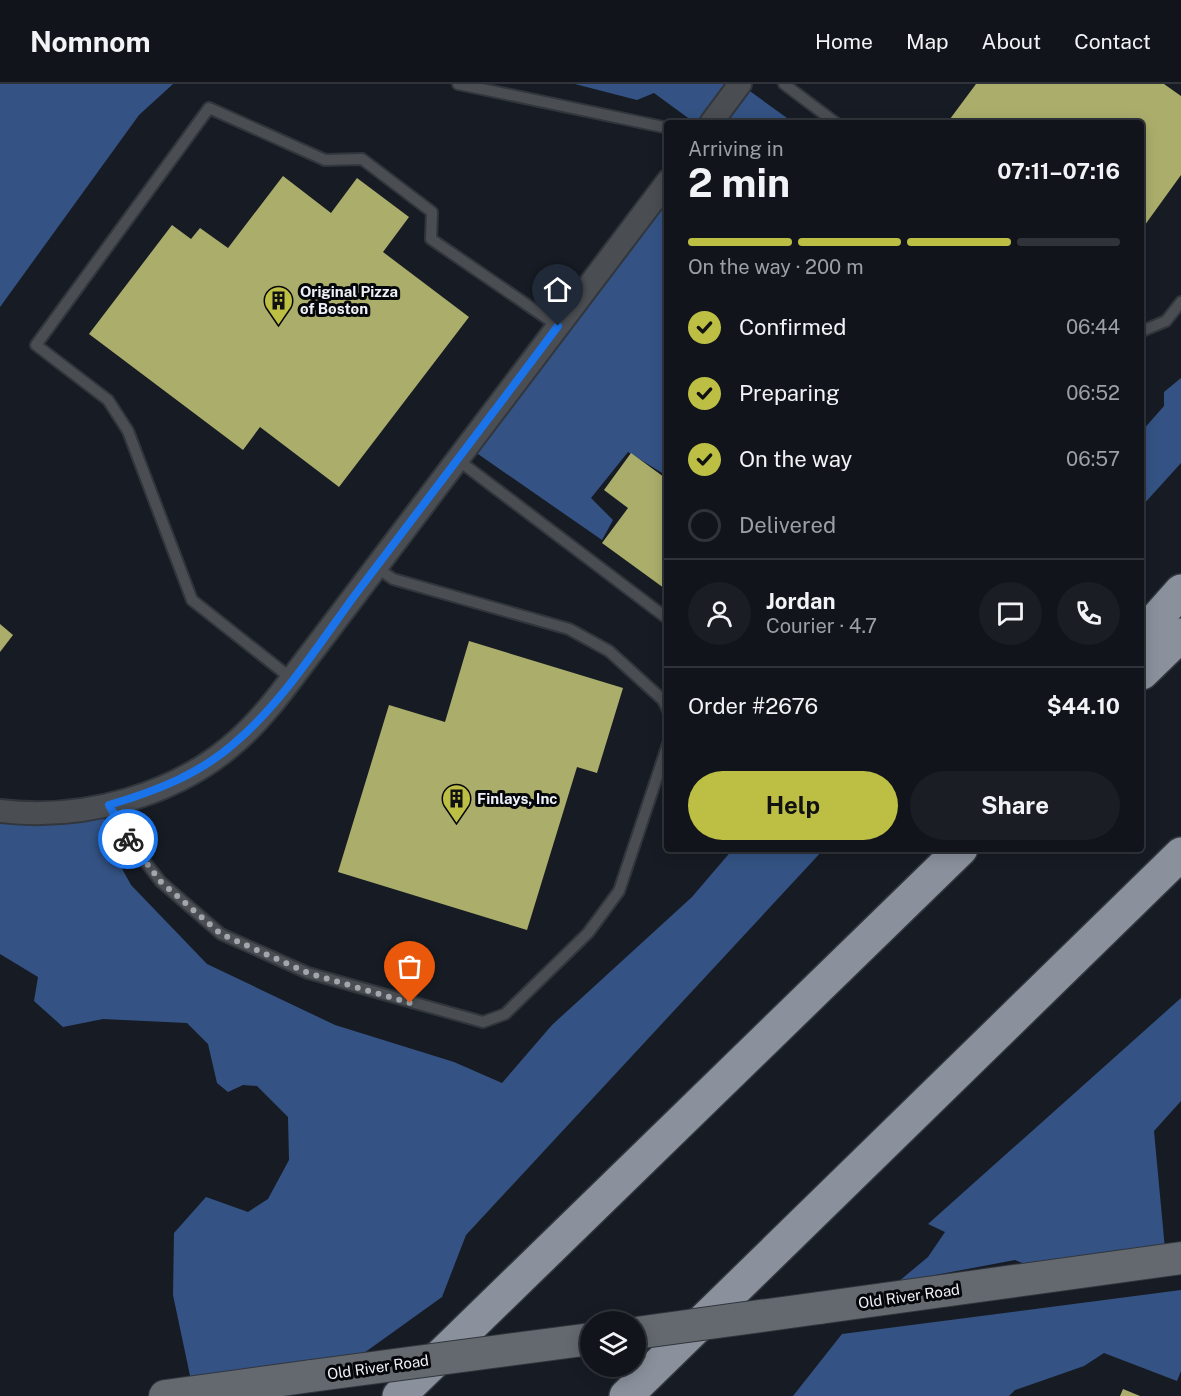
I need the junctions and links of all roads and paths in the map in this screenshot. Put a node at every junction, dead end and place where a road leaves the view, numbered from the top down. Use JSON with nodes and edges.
{"nodes":[{"id":1,"x":458,"y":84,"type":"edge"},
{"id":2,"x":740,"y":84,"type":"edge"},
{"id":3,"x":784,"y":84,"type":"edge"},
{"id":4,"x":713,"y":120,"type":"edge"},
{"id":5,"x":832,"y":120,"type":"edge"},
{"id":6,"x":664,"y":127,"type":"edge"},
{"id":7,"x":664,"y":192,"type":"edge"},
{"id":8,"x":1181,"y":302,"type":"edge"},
{"id":9,"x":558,"y":326,"type":"junction"},
{"id":10,"x":1144,"y":330,"type":"edge"},
{"id":11,"x":458,"y":460,"type":"junction"},
{"id":12,"x":376,"y":567,"type":"junction"},
{"id":13,"x":1181,"y":591,"type":"edge"},
{"id":14,"x":664,"y":616,"type":"edge"},
{"id":15,"x":1144,"y":633,"type":"edge"},
{"id":16,"x":1181,"y":635,"type":"edge"},
{"id":17,"x":1144,"y":671,"type":"edge"},
{"id":18,"x":292,"y":679,"type":"junction"},
{"id":19,"x":664,"y":702,"type":"edge"},
{"id":20,"x":664,"y":756,"type":"edge"},
{"id":21,"x":109,"y":805,"type":"junction"},
{"id":22,"x":0,"y":812,"type":"edge"},
{"id":23,"x":958,"y":852,"type":"edge"},
{"id":24,"x":1181,"y":854,"type":"edge"},
{"id":25,"x":1181,"y":1258,"type":"edge"},
{"id":26,"x":646,"y":1332,"type":"edge"},
{"id":27,"x":580,"y":1340,"type":"edge"},
{"id":28,"x":165,"y":1396,"type":"edge"},
{"id":29,"x":399,"y":1396,"type":"edge"},
{"id":30,"x":626,"y":1396,"type":"edge"}],
"edges":[{"from":1,"to":6,"type":"lane"},
{"from":2,"to":4,"type":"street"},
{"from":3,"to":5,"type":"lane"},
{"from":7,"to":9,"type":"street"},
{"from":8,"to":10,"type":"lane"},
{"from":9,"to":11,"type":"street"},
{"from":9,"to":18,"type":"lane"},
{"from":11,"to":12,"type":"street"},
{"from":11,"to":14,"type":"lane"},
{"from":12,"to":18,"type":"street"},
{"from":12,"to":19,"type":"lane"},
{"from":13,"to":15,"type":"highway"},
{"from":16,"to":17,"type":"highway"},
{"from":18,"to":21,"type":"street"},
{"from":20,"to":21,"type":"lane"},
{"from":21,"to":22,"type":"street"},
{"from":23,"to":29,"type":"highway"},
{"from":24,"to":30,"type":"highway"},
{"from":25,"to":26,"type":"main road","name":"Old River Road","bridge":true},
{"from":27,"to":28,"type":"main road","name":"Old River Road","bridge":true}]}
